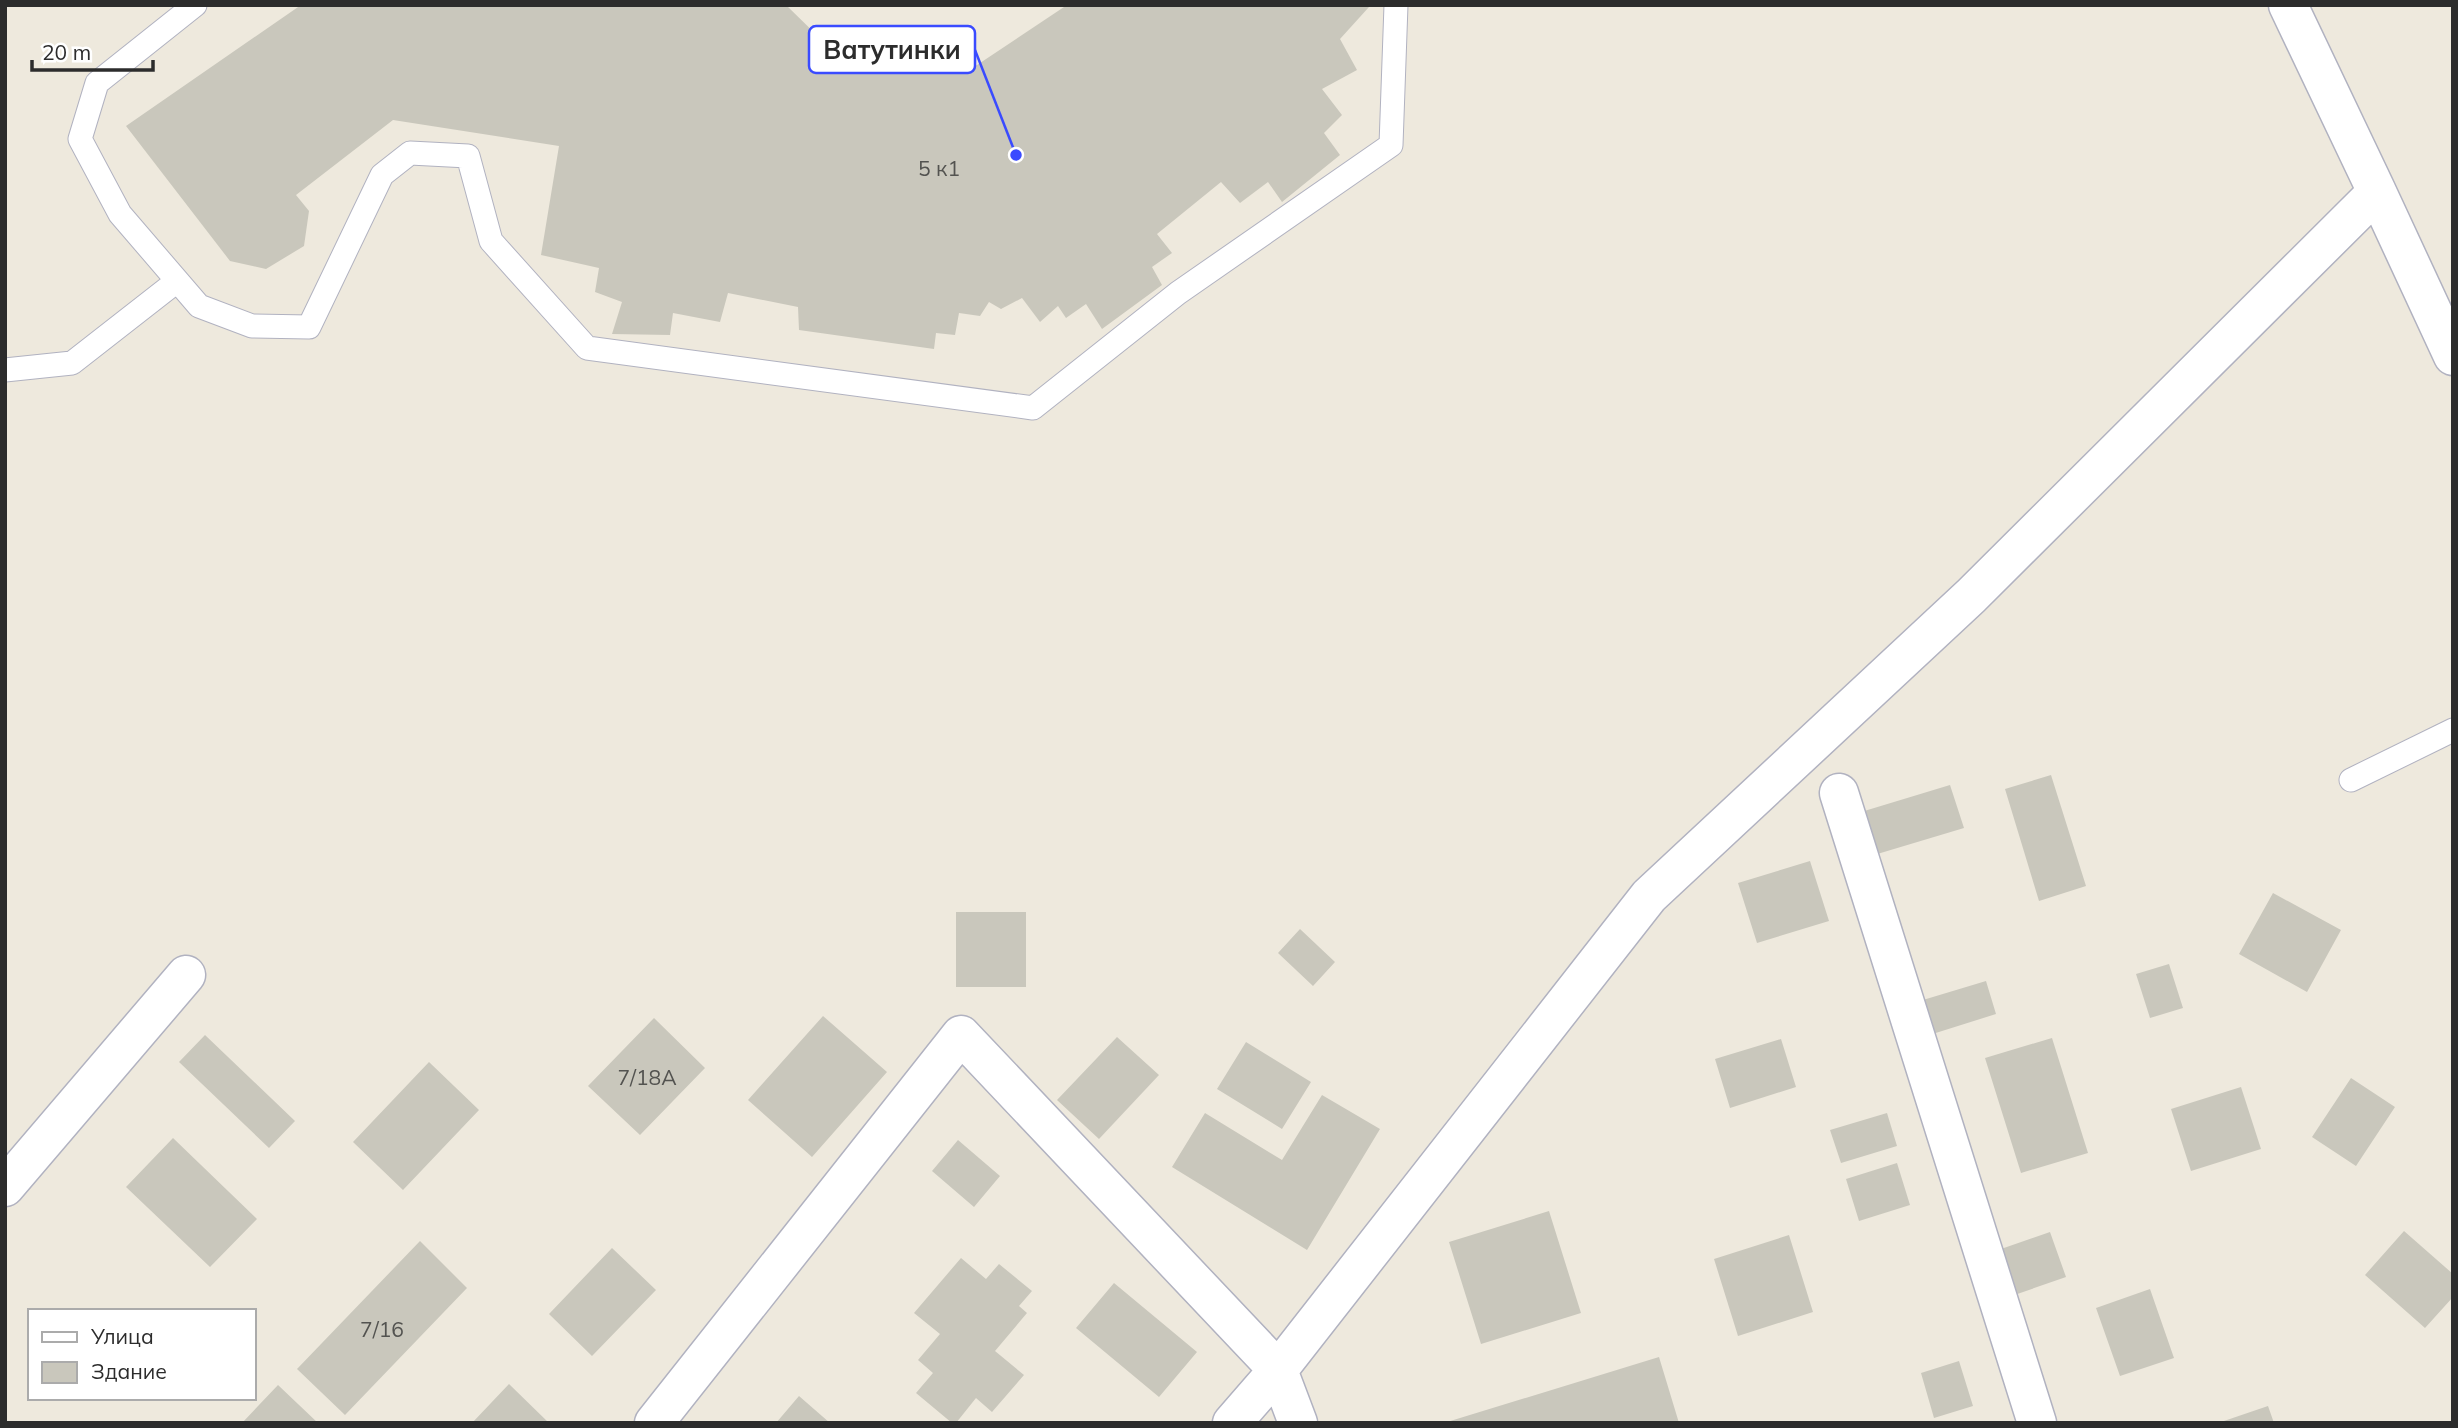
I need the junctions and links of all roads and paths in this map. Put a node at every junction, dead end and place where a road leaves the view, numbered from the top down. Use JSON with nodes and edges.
{"nodes":[{"id":1,"x":195,"y":5,"type":"edge"},
{"id":2,"x":1396,"y":5,"type":"edge"},
{"id":3,"x":2288,"y":5,"type":"edge"},
{"id":4,"x":2377,"y":192,"type":"junction"},
{"id":5,"x":177,"y":281,"type":"junction"},
{"id":6,"x":2453,"y":356,"type":"edge"},
{"id":7,"x":5,"y":370,"type":"edge"},
{"id":8,"x":2453,"y":730,"type":"edge"},
{"id":9,"x":2351,"y":780,"type":"dead end"},
{"id":10,"x":1839,"y":793,"type":"dead end"},
{"id":11,"x":186,"y":975,"type":"dead end"},
{"id":12,"x":5,"y":1187,"type":"edge"},
{"id":13,"x":1278,"y":1370,"type":"junction"},
{"id":14,"x":654,"y":1423,"type":"edge"},
{"id":15,"x":1232,"y":1423,"type":"edge"},
{"id":16,"x":1298,"y":1423,"type":"edge"},
{"id":17,"x":2037,"y":1423,"type":"edge"}],
"edges":[{"from":1,"to":5,"type":"lane"},
{"from":2,"to":5,"type":"lane"},
{"from":3,"to":4,"type":"street"},
{"from":4,"to":6,"type":"street"},
{"from":4,"to":13,"type":"street"},
{"from":5,"to":7,"type":"lane"},
{"from":8,"to":9,"type":"lane"},
{"from":10,"to":17,"type":"street"},
{"from":11,"to":12,"type":"street"},
{"from":13,"to":14,"type":"street"},
{"from":13,"to":15,"type":"street"},
{"from":13,"to":16,"type":"street"}]}
